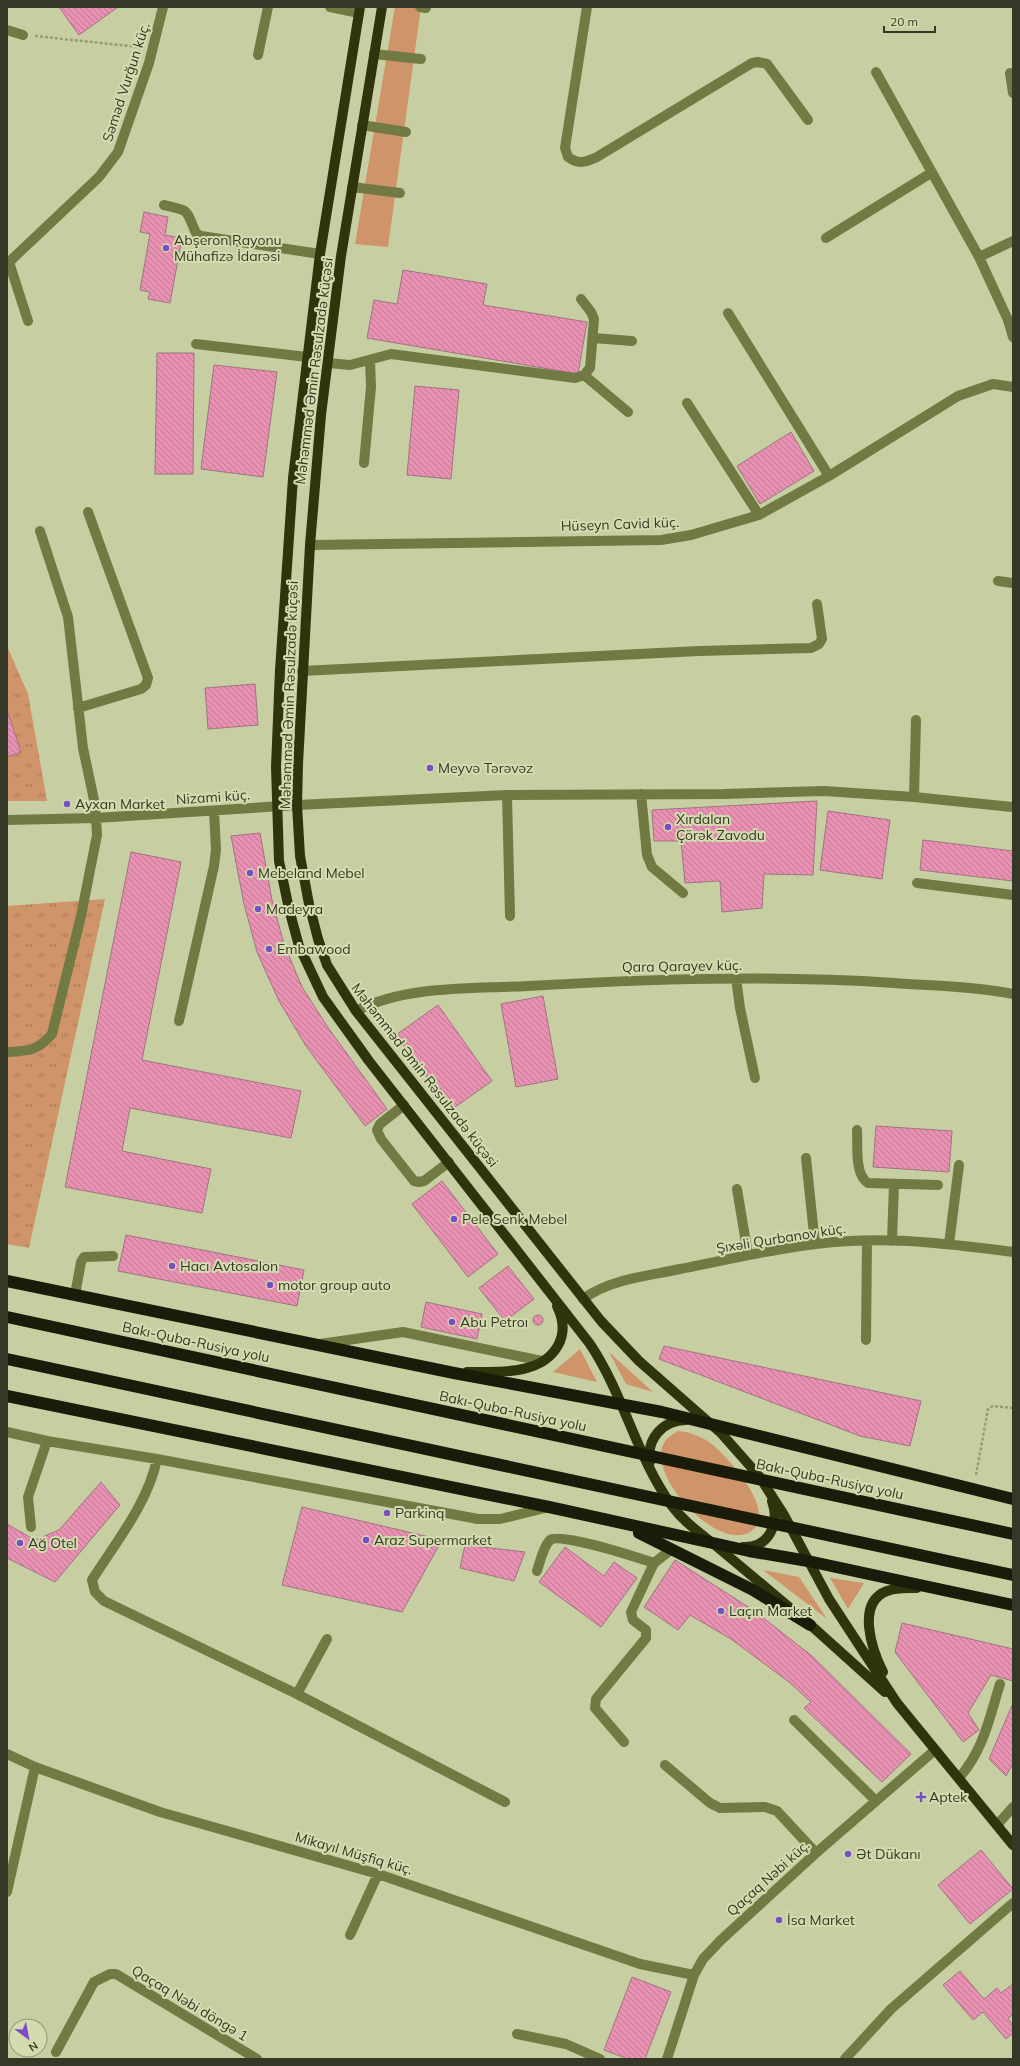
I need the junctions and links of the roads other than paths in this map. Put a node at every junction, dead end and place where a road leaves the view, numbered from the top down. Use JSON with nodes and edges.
{"nodes":[{"id":1,"x":163,"y":7,"type":"edge"},
{"id":2,"x":268,"y":7,"type":"edge"},
{"id":3,"x":330,"y":7,"type":"edge"},
{"id":4,"x":382,"y":7,"type":"edge"},
{"id":5,"x":587,"y":7,"type":"edge"},
{"id":6,"x":360,"y":10,"type":"edge"},
{"id":7,"x":7,"y":30,"type":"edge"},
{"id":8,"x":23,"y":35,"type":"road end"},
{"id":9,"x":258,"y":54,"type":"dead end"},
{"id":10,"x":374,"y":54,"type":"junction"},
{"id":11,"x":421,"y":59,"type":"dead end"},
{"id":12,"x":876,"y":72,"type":"dead end"},
{"id":13,"x":1010,"y":73,"type":"dead end"},
{"id":14,"x":1013,"y":93,"type":"edge"},
{"id":15,"x":808,"y":120,"type":"dead end"},
{"id":16,"x":362,"y":125,"type":"junction"},
{"id":17,"x":406,"y":132,"type":"dead end"},
{"id":18,"x":931,"y":173,"type":"junction"},
{"id":19,"x":352,"y":187,"type":"junction"},
{"id":20,"x":400,"y":193,"type":"dead end"},
{"id":21,"x":164,"y":205,"type":"dead end"},
{"id":22,"x":826,"y":238,"type":"dead end"},
{"id":23,"x":1013,"y":241,"type":"edge"},
{"id":24,"x":320,"y":254,"type":"junction"},
{"id":25,"x":979,"y":258,"type":"junction"},
{"id":26,"x":8,"y":263,"type":"edge"},
{"id":27,"x":581,"y":299,"type":"dead end"},
{"id":28,"x":728,"y":313,"type":"dead end"},
{"id":29,"x":28,"y":321,"type":"dead end"},
{"id":30,"x":1013,"y":337,"type":"edge"},
{"id":31,"x":592,"y":338,"type":"junction"},
{"id":32,"x":632,"y":341,"type":"dead end"},
{"id":33,"x":196,"y":344,"type":"dead end"},
{"id":34,"x":306,"y":357,"type":"junction"},
{"id":35,"x":370,"y":360,"type":"junction"},
{"id":36,"x":328,"y":363,"type":"junction"},
{"id":37,"x":584,"y":375,"type":"junction"},
{"id":38,"x":1013,"y":387,"type":"edge"},
{"id":39,"x":687,"y":403,"type":"dead end"},
{"id":40,"x":628,"y":412,"type":"dead end"},
{"id":41,"x":364,"y":463,"type":"dead end"},
{"id":42,"x":829,"y":476,"type":"junction"},
{"id":43,"x":88,"y":512,"type":"dead end"},
{"id":44,"x":759,"y":515,"type":"junction"},
{"id":45,"x":40,"y":531,"type":"dead end"},
{"id":46,"x":310,"y":545,"type":"junction"},
{"id":47,"x":998,"y":581,"type":"dead end"},
{"id":48,"x":1013,"y":583,"type":"edge"},
{"id":49,"x":817,"y":604,"type":"dead end"},
{"id":50,"x":302,"y":670,"type":"junction"},
{"id":51,"x":78,"y":708,"type":"junction"},
{"id":52,"x":916,"y":720,"type":"dead end"},
{"id":53,"x":641,"y":794,"type":"junction"},
{"id":54,"x":507,"y":795,"type":"junction"},
{"id":55,"x":914,"y":797,"type":"junction"},
{"id":56,"x":298,"y":805,"type":"junction"},
{"id":57,"x":276,"y":807,"type":"junction"},
{"id":58,"x":1012,"y":807,"type":"edge"},
{"id":59,"x":214,"y":811,"type":"junction"},
{"id":60,"x":96,"y":818,"type":"junction"},
{"id":61,"x":7,"y":820,"type":"edge"},
{"id":62,"x":917,"y":883,"type":"dead end"},
{"id":63,"x":682,"y":893,"type":"dead end"},
{"id":64,"x":1013,"y":895,"type":"edge"},
{"id":65,"x":510,"y":916,"type":"dead end"},
{"id":66,"x":736,"y":978,"type":"junction"},
{"id":67,"x":1013,"y":994,"type":"edge"},
{"id":68,"x":356,"y":1011,"type":"junction"},
{"id":69,"x":179,"y":1021,"type":"dead end"},
{"id":70,"x":7,"y":1052,"type":"edge"},
{"id":71,"x":755,"y":1078,"type":"dead end"},
{"id":72,"x":404,"y":1105,"type":"junction"},
{"id":73,"x":857,"y":1130,"type":"dead end"},
{"id":74,"x":806,"y":1158,"type":"dead end"},
{"id":75,"x":449,"y":1162,"type":"junction"},
{"id":76,"x":959,"y":1165,"type":"dead end"},
{"id":77,"x":894,"y":1184,"type":"junction"},
{"id":78,"x":938,"y":1185,"type":"dead end"},
{"id":79,"x":737,"y":1189,"type":"dead end"},
{"id":80,"x":867,"y":1241,"type":"junction"},
{"id":81,"x":892,"y":1241,"type":"junction"},
{"id":82,"x":815,"y":1244,"type":"junction"},
{"id":83,"x":949,"y":1244,"type":"junction"},
{"id":84,"x":1013,"y":1252,"type":"edge"},
{"id":85,"x":748,"y":1255,"type":"junction"},
{"id":86,"x":113,"y":1256,"type":"dead end"},
{"id":87,"x":7,"y":1281,"type":"edge"},
{"id":88,"x":547,"y":1287,"type":"junction"},
{"id":89,"x":75,"y":1295,"type":"junction"},
{"id":90,"x":583,"y":1299,"type":"junction"},
{"id":91,"x":7,"y":1317,"type":"edge"},
{"id":92,"x":866,"y":1340,"type":"dead end"},
{"id":93,"x":318,"y":1345,"type":"junction"},
{"id":94,"x":7,"y":1359,"type":"edge"},
{"id":95,"x":542,"y":1361,"type":"junction"},
{"id":96,"x":454,"y":1373,"type":"junction"},
{"id":97,"x":7,"y":1396,"type":"edge"},
{"id":98,"x":623,"y":1406,"type":"junction"},
{"id":99,"x":708,"y":1422,"type":"junction"},
{"id":100,"x":7,"y":1432,"type":"edge"},
{"id":101,"x":47,"y":1441,"type":"junction"},
{"id":102,"x":157,"y":1459,"type":"junction"},
{"id":103,"x":759,"y":1476,"type":"junction"},
{"id":104,"x":656,"y":1481,"type":"junction"},
{"id":105,"x":1013,"y":1499,"type":"edge"},
{"id":106,"x":548,"y":1507,"type":"junction"},
{"id":107,"x":608,"y":1521,"type":"junction"},
{"id":108,"x":31,"y":1527,"type":"dead end"},
{"id":109,"x":1013,"y":1534,"type":"edge"},
{"id":110,"x":713,"y":1544,"type":"junction"},
{"id":111,"x":672,"y":1549,"type":"junction"},
{"id":112,"x":808,"y":1561,"type":"junction"},
{"id":113,"x":654,"y":1563,"type":"junction"},
{"id":114,"x":537,"y":1571,"type":"dead end"},
{"id":115,"x":1013,"y":1575,"type":"edge"},
{"id":116,"x":936,"y":1588,"type":"junction"},
{"id":117,"x":1013,"y":1605,"type":"edge"},
{"id":118,"x":810,"y":1624,"type":"junction"},
{"id":119,"x":327,"y":1639,"type":"dead end"},
{"id":120,"x":1000,"y":1684,"type":"dead end"},
{"id":121,"x":297,"y":1694,"type":"junction"},
{"id":122,"x":897,"y":1703,"type":"junction"},
{"id":123,"x":794,"y":1720,"type":"dead end"},
{"id":124,"x":624,"y":1742,"type":"dead end"},
{"id":125,"x":936,"y":1750,"type":"junction"},
{"id":126,"x":7,"y":1754,"type":"edge"},
{"id":127,"x":665,"y":1765,"type":"dead end"},
{"id":128,"x":35,"y":1767,"type":"junction"},
{"id":129,"x":959,"y":1778,"type":"junction"},
{"id":130,"x":876,"y":1801,"type":"junction"},
{"id":131,"x":505,"y":1802,"type":"dead end"},
{"id":132,"x":1013,"y":1806,"type":"edge"},
{"id":133,"x":997,"y":1825,"type":"junction"},
{"id":134,"x":1013,"y":1845,"type":"edge"},
{"id":135,"x":816,"y":1853,"type":"junction"},
{"id":136,"x":378,"y":1874,"type":"junction"},
{"id":137,"x":7,"y":1892,"type":"edge"},
{"id":138,"x":1013,"y":1903,"type":"edge"},
{"id":139,"x":350,"y":1935,"type":"dead end"},
{"id":140,"x":694,"y":1975,"type":"junction"},
{"id":141,"x":517,"y":2034,"type":"dead end"},
{"id":142,"x":56,"y":2052,"type":"dead end"},
{"id":143,"x":251,"y":2058,"type":"edge"},
{"id":144,"x":600,"y":2059,"type":"edge"},
{"id":145,"x":667,"y":2059,"type":"edge"},
{"id":146,"x":845,"y":2059,"type":"edge"}],
"edges":[{"from":1,"to":26,"type":"street","name":"Səməd Vurğun küç."},
{"from":2,"to":9,"type":"street"},
{"from":3,"to":6,"type":"street"},
{"from":4,"to":10,"type":"main road","name":"Məhəmməd Əmin Rəsulzadə küçəsi"},
{"from":5,"to":15,"type":"street"},
{"from":6,"to":24,"type":"main road","name":"Məhəmməd Əmin Rəsulzadə küçəsi"},
{"from":7,"to":8,"type":"street"},
{"from":10,"to":11,"type":"street"},
{"from":10,"to":16,"type":"main road","name":"Məhəmməd Əmin Rəsulzadə küçəsi"},
{"from":12,"to":18,"type":"street"},
{"from":13,"to":14,"type":"street"},
{"from":16,"to":17,"type":"street"},
{"from":16,"to":19,"type":"main road","name":"Məhəmməd Əmin Rəsulzadə küçəsi"},
{"from":18,"to":22,"type":"street"},
{"from":18,"to":25,"type":"street"},
{"from":19,"to":20,"type":"street"},
{"from":19,"to":36,"type":"main road","name":"Məhəmməd Əmin Rəsulzadə küçəsi"},
{"from":21,"to":24,"type":"street"},
{"from":23,"to":25,"type":"street"},
{"from":24,"to":34,"type":"main road","name":"Məhəmməd Əmin Rəsulzadə küçəsi"},
{"from":25,"to":30,"type":"street"},
{"from":26,"to":29,"type":"street"},
{"from":27,"to":31,"type":"street"},
{"from":28,"to":42,"type":"street"},
{"from":31,"to":32,"type":"street"},
{"from":31,"to":37,"type":"street"},
{"from":33,"to":34,"type":"street"},
{"from":34,"to":57,"type":"main road","name":"Məhəmməd Əmin Rəsulzadə küçəsi"},
{"from":35,"to":36,"type":"street"},
{"from":35,"to":37,"type":"street"},
{"from":35,"to":41,"type":"street"},
{"from":36,"to":46,"type":"main road","name":"Məhəmməd Əmin Rəsulzadə küçəsi"},
{"from":37,"to":40,"type":"street"},
{"from":38,"to":42,"type":"street","name":"Hüseyn Cavid küç."},
{"from":39,"to":44,"type":"street"},
{"from":42,"to":44,"type":"street","name":"Hüseyn Cavid küç."},
{"from":43,"to":51,"type":"street"},
{"from":44,"to":46,"type":"street","name":"Hüseyn Cavid küç."},
{"from":45,"to":51,"type":"street"},
{"from":46,"to":50,"type":"main road","name":"Məhəmməd Əmin Rəsulzadə küçəsi"},
{"from":47,"to":48,"type":"street"},
{"from":49,"to":50,"type":"street"},
{"from":50,"to":56,"type":"main road","name":"Məhəmməd Əmin Rəsulzadə küçəsi"},
{"from":51,"to":60,"type":"street"},
{"from":52,"to":55,"type":"street"},
{"from":53,"to":54,"type":"street","name":"Nizami küç."},
{"from":53,"to":55,"type":"street","name":"Nizami küç."},
{"from":53,"to":63,"type":"street"},
{"from":54,"to":56,"type":"street","name":"Nizami küç."},
{"from":54,"to":65,"type":"street"},
{"from":55,"to":58,"type":"street","name":"Nizami küç."},
{"from":56,"to":57,"type":"street","name":"Nizami küç."},
{"from":56,"to":68,"type":"main road","name":"Məhəmməd Əmin Rəsulzadə küçəsi"},
{"from":57,"to":59,"type":"street","name":"Nizami küç."},
{"from":57,"to":72,"type":"main road","name":"Məhəmməd Əmin Rəsulzadə küçəsi"},
{"from":59,"to":60,"type":"street","name":"Nizami küç."},
{"from":59,"to":69,"type":"street"},
{"from":60,"to":61,"type":"street","name":"Nizami küç."},
{"from":60,"to":70,"type":"street"},
{"from":62,"to":64,"type":"street"},
{"from":66,"to":67,"type":"street","name":"Qara Qarayev küç."},
{"from":66,"to":68,"type":"street","name":"Qara Qarayev küç."},
{"from":66,"to":71,"type":"street"},
{"from":68,"to":90,"type":"main road","name":"Məhəmməd Əmin Rəsulzadə küçəsi"},
{"from":72,"to":75,"type":"main road","name":"Məhəmməd Əmin Rəsulzadə küçəsi"},
{"from":72,"to":75,"type":"street"},
{"from":73,"to":77,"type":"street"},
{"from":74,"to":82,"type":"street"},
{"from":75,"to":88,"type":"main road","name":"Məhəmməd Əmin Rəsulzadə küçəsi"},
{"from":76,"to":83,"type":"street"},
{"from":77,"to":78,"type":"street"},
{"from":77,"to":81,"type":"street"},
{"from":79,"to":85,"type":"street"},
{"from":80,"to":81,"type":"street","name":"Şıxəli Qurbanov küç."},
{"from":80,"to":82,"type":"street","name":"Şıxəli Qurbanov küç."},
{"from":80,"to":92,"type":"street"},
{"from":81,"to":83,"type":"street","name":"Şıxəli Qurbanov küç."},
{"from":82,"to":85,"type":"street","name":"Şıxəli Qurbanov küç."},
{"from":83,"to":84,"type":"street","name":"Şıxəli Qurbanov küç."},
{"from":85,"to":90,"type":"street","name":"Şıxəli Qurbanov küç."},
{"from":86,"to":89,"type":"street"},
{"from":87,"to":89,"type":"highway"},
{"from":88,"to":95,"type":"main road"},
{"from":88,"to":98,"type":"main road"},
{"from":89,"to":93,"type":"highway"},
{"from":90,"to":99,"type":"main road","name":"Məhəmməd Əmin Rəsulzadə küçəsi"},
{"from":91,"to":109,"type":"highway","name":"Bakı-Quba-Rusiya yolu","bridge":true},
{"from":93,"to":95,"type":"street"},
{"from":93,"to":96,"type":"highway"},
{"from":94,"to":115,"type":"highway","bridge":true},
{"from":95,"to":96,"type":"main road"},
{"from":96,"to":98,"type":"highway"},
{"from":97,"to":106,"type":"highway"},
{"from":98,"to":99,"type":"highway"},
{"from":98,"to":104,"type":"main road"},
{"from":99,"to":103,"type":"main road"},
{"from":99,"to":104,"type":"main road"},
{"from":99,"to":105,"type":"highway"},
{"from":100,"to":101,"type":"street"},
{"from":101,"to":102,"type":"street"},
{"from":101,"to":108,"type":"street"},
{"from":102,"to":106,"type":"street"},
{"from":102,"to":121,"type":"street"},
{"from":103,"to":110,"type":"main road"},
{"from":103,"to":112,"type":"main road"},
{"from":104,"to":110,"type":"main road"},
{"from":106,"to":107,"type":"highway"},
{"from":107,"to":110,"type":"highway"},
{"from":107,"to":111,"type":"highway"},
{"from":110,"to":112,"type":"highway"},
{"from":110,"to":118,"type":"main road"},
{"from":111,"to":113,"type":"street"},
{"from":111,"to":118,"type":"highway"},
{"from":112,"to":116,"type":"highway"},
{"from":112,"to":122,"type":"main road"},
{"from":113,"to":114,"type":"street"},
{"from":113,"to":124,"type":"street"},
{"from":116,"to":117,"type":"highway"},
{"from":116,"to":122,"type":"main road"},
{"from":118,"to":122,"type":"main road"},
{"from":119,"to":121,"type":"street"},
{"from":120,"to":129,"type":"street"},
{"from":121,"to":131,"type":"street"},
{"from":122,"to":125,"type":"main road"},
{"from":123,"to":130,"type":"street"},
{"from":125,"to":129,"type":"main road"},
{"from":125,"to":130,"type":"street","name":"Qaçaq Nəbi küç."},
{"from":126,"to":128,"type":"street","name":"Mikayıl Müşfiq küç."},
{"from":127,"to":135,"type":"street"},
{"from":128,"to":136,"type":"street","name":"Mikayıl Müşfiq küç."},
{"from":128,"to":137,"type":"street"},
{"from":129,"to":133,"type":"main road"},
{"from":130,"to":135,"type":"street","name":"Qaçaq Nəbi küç."},
{"from":132,"to":133,"type":"street"},
{"from":133,"to":134,"type":"main road"},
{"from":135,"to":140,"type":"street","name":"Qaçaq Nəbi küç."},
{"from":136,"to":139,"type":"street"},
{"from":136,"to":140,"type":"street","name":"Mikayıl Müşfiq küç."},
{"from":138,"to":146,"type":"street"},
{"from":140,"to":145,"type":"street","name":"Qaçaq Nəbi küç."},
{"from":141,"to":144,"type":"street"},
{"from":142,"to":143,"type":"street","name":"Qaçaq Nəbi döngə 1"}]}
